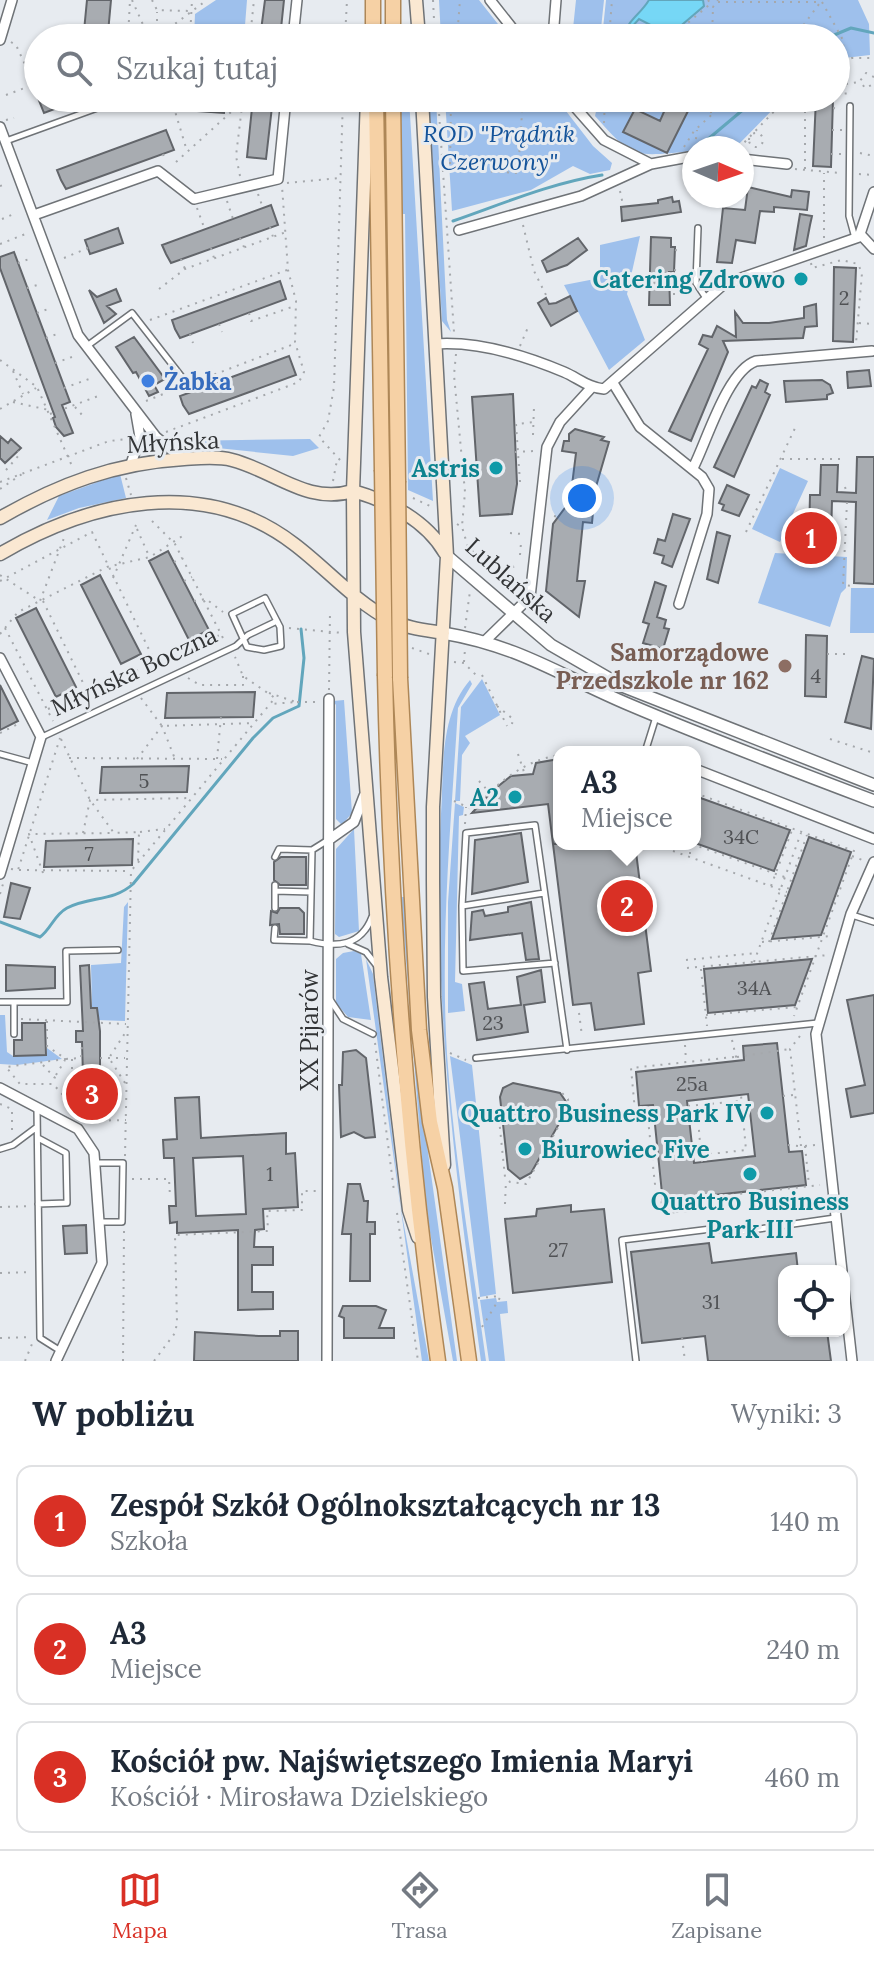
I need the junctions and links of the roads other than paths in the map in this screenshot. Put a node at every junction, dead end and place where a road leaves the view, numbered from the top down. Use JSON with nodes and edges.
{"nodes":[{"id":1,"x":297,"y":0,"type":"edge"},
{"id":2,"x":373,"y":0,"type":"edge"},
{"id":3,"x":393,"y":0,"type":"edge"},
{"id":4,"x":416,"y":0,"type":"edge"},
{"id":5,"x":490,"y":0,"type":"edge"},
{"id":6,"x":556,"y":0,"type":"edge"},
{"id":7,"x":7,"y":2,"type":"edge"},
{"id":8,"x":294,"y":24,"type":"edge"},
{"id":9,"x":372,"y":24,"type":"edge"},
{"id":10,"x":393,"y":24,"type":"edge"},
{"id":11,"x":418,"y":24,"type":"edge"},
{"id":12,"x":509,"y":24,"type":"edge"},
{"id":13,"x":554,"y":24,"type":"edge"},
{"id":14,"x":3,"y":40,"type":"edge"},
{"id":15,"x":86,"y":112,"type":"edge"},
{"id":16,"x":285,"y":112,"type":"edge"},
{"id":17,"x":367,"y":112,"type":"edge"},
{"id":18,"x":377,"y":112,"type":"edge"},
{"id":19,"x":392,"y":112,"type":"edge"},
{"id":20,"x":423,"y":112,"type":"edge"},
{"id":21,"x":579,"y":112,"type":"edge"},
{"id":22,"x":850,"y":112,"type":"edge"},
{"id":23,"x":3,"y":124,"type":"edge"},
{"id":24,"x":5,"y":141,"type":"junction"},
{"id":25,"x":682,"y":156,"type":"edge"},
{"id":26,"x":754,"y":161,"type":"edge"},
{"id":27,"x":651,"y":164,"type":"junction"},
{"id":28,"x":789,"y":166,"type":"road end"},
{"id":29,"x":874,"y":192,"type":"edge"},
{"id":30,"x":387,"y":213,"type":"junction"},
{"id":31,"x":34,"y":215,"type":"junction"},
{"id":32,"x":698,"y":228,"type":"dead end"},
{"id":33,"x":459,"y":230,"type":"dead end"},
{"id":34,"x":864,"y":231,"type":"edge"},
{"id":35,"x":874,"y":249,"type":"edge"},
{"id":36,"x":706,"y":298,"type":"junction"},
{"id":37,"x":435,"y":344,"type":"junction"},
{"id":38,"x":85,"y":347,"type":"junction"},
{"id":39,"x":872,"y":351,"type":"dead end"},
{"id":40,"x":185,"y":381,"type":"dead end"},
{"id":41,"x":613,"y":383,"type":"junction"},
{"id":42,"x":592,"y":387,"type":"junction"},
{"id":43,"x":135,"y":411,"type":"junction"},
{"id":44,"x":183,"y":459,"type":"junction"},
{"id":45,"x":693,"y":468,"type":"junction"},
{"id":46,"x":128,"y":469,"type":"junction"},
{"id":47,"x":353,"y":491,"type":"junction"},
{"id":48,"x":0,"y":518,"type":"edge"},
{"id":49,"x":0,"y":554,"type":"edge"},
{"id":50,"x":447,"y":556,"type":"junction"},
{"id":51,"x":353,"y":594,"type":"junction"},
{"id":52,"x":679,"y":604,"type":"dead end"},
{"id":53,"x":512,"y":612,"type":"junction"},
{"id":54,"x":279,"y":624,"type":"junction"},
{"id":55,"x":443,"y":633,"type":"junction"},
{"id":56,"x":243,"y":639,"type":"junction"},
{"id":57,"x":485,"y":641,"type":"junction"},
{"id":58,"x":0,"y":658,"type":"edge"},
{"id":59,"x":392,"y":677,"type":"junction"},
{"id":60,"x":329,"y":699,"type":"road end"},
{"id":61,"x":656,"y":716,"type":"junction"},
{"id":62,"x":41,"y":737,"type":"junction"},
{"id":63,"x":647,"y":746,"type":"edge"},
{"id":64,"x":0,"y":754,"type":"edge"},
{"id":65,"x":34,"y":763,"type":"junction"},
{"id":66,"x":701,"y":771,"type":"edge"},
{"id":67,"x":365,"y":777,"type":"junction"},
{"id":68,"x":874,"y":785,"type":"edge"},
{"id":69,"x":874,"y":801,"type":"edge"},
{"id":70,"x":330,"y":839,"type":"junction"},
{"id":71,"x":874,"y":839,"type":"edge"},
{"id":72,"x":307,"y":853,"type":"junction"},
{"id":73,"x":275,"y":857,"type":"dead end"},
{"id":74,"x":870,"y":862,"type":"edge"},
{"id":75,"x":1,"y":871,"type":"edge"},
{"id":76,"x":307,"y":889,"type":"junction"},
{"id":77,"x":544,"y":893,"type":"junction"},
{"id":78,"x":375,"y":900,"type":"junction"},
{"id":79,"x":462,"y":906,"type":"junction"},
{"id":80,"x":275,"y":908,"type":"dead end"},
{"id":81,"x":851,"y":914,"type":"junction"},
{"id":82,"x":874,"y":922,"type":"edge"},
{"id":83,"x":275,"y":928,"type":"dead end"},
{"id":84,"x":310,"y":941,"type":"junction"},
{"id":85,"x":347,"y":944,"type":"junction"},
{"id":86,"x":329,"y":946,"type":"junction"},
{"id":87,"x":118,"y":950,"type":"dead end"},
{"id":88,"x":555,"y":963,"type":"junction"},
{"id":89,"x":381,"y":977,"type":"junction"},
{"id":90,"x":329,"y":998,"type":"junction"},
{"id":91,"x":0,"y":1002,"type":"edge"},
{"id":92,"x":14,"y":1002,"type":"junction"},
{"id":93,"x":819,"y":1023,"type":"junction"},
{"id":94,"x":14,"y":1034,"type":"dead end"},
{"id":95,"x":373,"y":1034,"type":"dead end"},
{"id":96,"x":567,"y":1050,"type":"junction"},
{"id":97,"x":476,"y":1061,"type":"road end"},
{"id":98,"x":0,"y":1088,"type":"edge"},
{"id":99,"x":37,"y":1106,"type":"junction"},
{"id":100,"x":38,"y":1126,"type":"junction"},
{"id":101,"x":38,"y":1138,"type":"junction"},
{"id":102,"x":0,"y":1149,"type":"edge"},
{"id":103,"x":96,"y":1163,"type":"junction"},
{"id":104,"x":445,"y":1188,"type":"junction"},
{"id":105,"x":38,"y":1204,"type":"junction"},
{"id":106,"x":835,"y":1218,"type":"junction"},
{"id":107,"x":101,"y":1222,"type":"junction"},
{"id":108,"x":422,"y":1252,"type":"junction"},
{"id":109,"x":841,"y":1265,"type":"edge"},
{"id":110,"x":849,"y":1337,"type":"edge"},
{"id":111,"x":58,"y":1356,"type":"edge"},
{"id":112,"x":327,"y":1361,"type":"edge"},
{"id":113,"x":438,"y":1361,"type":"edge"},
{"id":114,"x":469,"y":1361,"type":"edge"},
{"id":115,"x":636,"y":1361,"type":"edge"},
{"id":116,"x":852,"y":1361,"type":"edge"}],
"edges":[{"from":1,"to":8,"type":"street"},
{"from":2,"to":9,"type":"main road"},
{"from":3,"to":10,"type":"main road"},
{"from":4,"to":11,"type":"main road"},
{"from":5,"to":12,"type":"street"},
{"from":6,"to":13,"type":"street"},
{"from":7,"to":14,"type":"street"},
{"from":15,"to":24,"type":"lane"},
{"from":16,"to":31,"type":"street"},
{"from":17,"to":47,"type":"main road"},
{"from":18,"to":30,"type":"main road"},
{"from":19,"to":30,"type":"main road"},
{"from":20,"to":37,"type":"main road","name":"Lublańska"},
{"from":21,"to":27,"type":"street"},
{"from":22,"to":34,"type":"lane"},
{"from":23,"to":24,"type":"street"},
{"from":24,"to":31,"type":"street"},
{"from":25,"to":27,"type":"street"},
{"from":26,"to":28,"type":"street"},
{"from":27,"to":33,"type":"street"},
{"from":29,"to":34,"type":"street"},
{"from":30,"to":59,"type":"main road","bridge":true},
{"from":30,"to":59,"type":"main road","bridge":true},
{"from":31,"to":38,"type":"street"},
{"from":32,"to":36,"type":"lane"},
{"from":34,"to":35,"type":"street"},
{"from":34,"to":36,"type":"street"},
{"from":36,"to":41,"type":"street"},
{"from":37,"to":42,"type":"street"},
{"from":37,"to":50,"type":"main road","name":"Lublańska"},
{"from":38,"to":40,"type":"lane"},
{"from":38,"to":43,"type":"street"},
{"from":39,"to":45,"type":"street"},
{"from":41,"to":42,"type":"street"},
{"from":41,"to":45,"type":"street"},
{"from":42,"to":53,"type":"street"},
{"from":43,"to":44,"type":"street"},
{"from":43,"to":46,"type":"street"},
{"from":44,"to":46,"type":"main road","name":"Młyńska"},
{"from":44,"to":47,"type":"main road","name":"Młyńska"},
{"from":45,"to":52,"type":"street"},
{"from":46,"to":48,"type":"main road","name":"Młyńska"},
{"from":47,"to":50,"type":"main road"},
{"from":47,"to":51,"type":"main road"},
{"from":49,"to":51,"type":"main road"},
{"from":50,"to":53,"type":"street","name":"Lublańska"},
{"from":50,"to":55,"type":"main road"},
{"from":51,"to":55,"type":"main road"},
{"from":51,"to":67,"type":"main road"},
{"from":53,"to":57,"type":"street"},
{"from":53,"to":68,"type":"street","name":"Lublańska"},
{"from":54,"to":56,"type":"lane","name":"Młyńska Boczna"},
{"from":54,"to":56,"type":"lane"},
{"from":54,"to":56,"type":"lane"},
{"from":55,"to":57,"type":"street","name":"Lublańska"},
{"from":55,"to":104,"type":"main road"},
{"from":56,"to":62,"type":"lane","name":"Młyńska Boczna"},
{"from":57,"to":61,"type":"street","name":"Lublańska"},
{"from":58,"to":62,"type":"street","name":"Młyńska Boczna"},
{"from":59,"to":104,"type":"main road"},
{"from":59,"to":108,"type":"main road"},
{"from":60,"to":70,"type":"street","name":"XX Pijarów"},
{"from":61,"to":63,"type":"lane"},
{"from":61,"to":69,"type":"street","name":"Lublańska"},
{"from":62,"to":65,"type":"street","name":"Młyńska Boczna"},
{"from":64,"to":65,"type":"lane"},
{"from":65,"to":75,"type":"street","name":"Młyńska Boczna"},
{"from":66,"to":71,"type":"street"},
{"from":67,"to":70,"type":"street"},
{"from":67,"to":78,"type":"main road"},
{"from":70,"to":72,"type":"lane"},
{"from":70,"to":86,"type":"street","name":"XX Pijarów"},
{"from":72,"to":73,"type":"lane"},
{"from":72,"to":76,"type":"lane"},
{"from":74,"to":81,"type":"street"},
{"from":76,"to":80,"type":"lane"},
{"from":76,"to":84,"type":"lane"},
{"from":77,"to":79,"type":"lane"},
{"from":77,"to":79,"type":"lane"},
{"from":77,"to":88,"type":"lane"},
{"from":78,"to":85,"type":"lane"},
{"from":78,"to":89,"type":"main road"},
{"from":79,"to":88,"type":"lane"},
{"from":81,"to":82,"type":"lane"},
{"from":81,"to":93,"type":"street"},
{"from":83,"to":84,"type":"lane"},
{"from":84,"to":86,"type":"lane"},
{"from":85,"to":86,"type":"lane"},
{"from":85,"to":89,"type":"lane"},
{"from":86,"to":90,"type":"street","name":"XX Pijarów"},
{"from":87,"to":92,"type":"lane"},
{"from":88,"to":96,"type":"lane"},
{"from":89,"to":108,"type":"main road"},
{"from":90,"to":95,"type":"lane"},
{"from":90,"to":112,"type":"street","name":"XX Pijarów"},
{"from":91,"to":92,"type":"lane"},
{"from":92,"to":94,"type":"lane"},
{"from":93,"to":96,"type":"lane"},
{"from":93,"to":106,"type":"street"},
{"from":96,"to":97,"type":"lane"},
{"from":98,"to":99,"type":"street"},
{"from":99,"to":100,"type":"lane"},
{"from":99,"to":103,"type":"street"},
{"from":100,"to":101,"type":"lane"},
{"from":100,"to":102,"type":"lane"},
{"from":101,"to":105,"type":"lane"},
{"from":101,"to":105,"type":"lane"},
{"from":103,"to":107,"type":"street"},
{"from":103,"to":107,"type":"lane"},
{"from":104,"to":114,"type":"main road"},
{"from":105,"to":111,"type":"lane"},
{"from":106,"to":109,"type":"street"},
{"from":106,"to":115,"type":"lane"},
{"from":107,"to":111,"type":"street"},
{"from":108,"to":113,"type":"main road"},
{"from":110,"to":116,"type":"street"}]}
